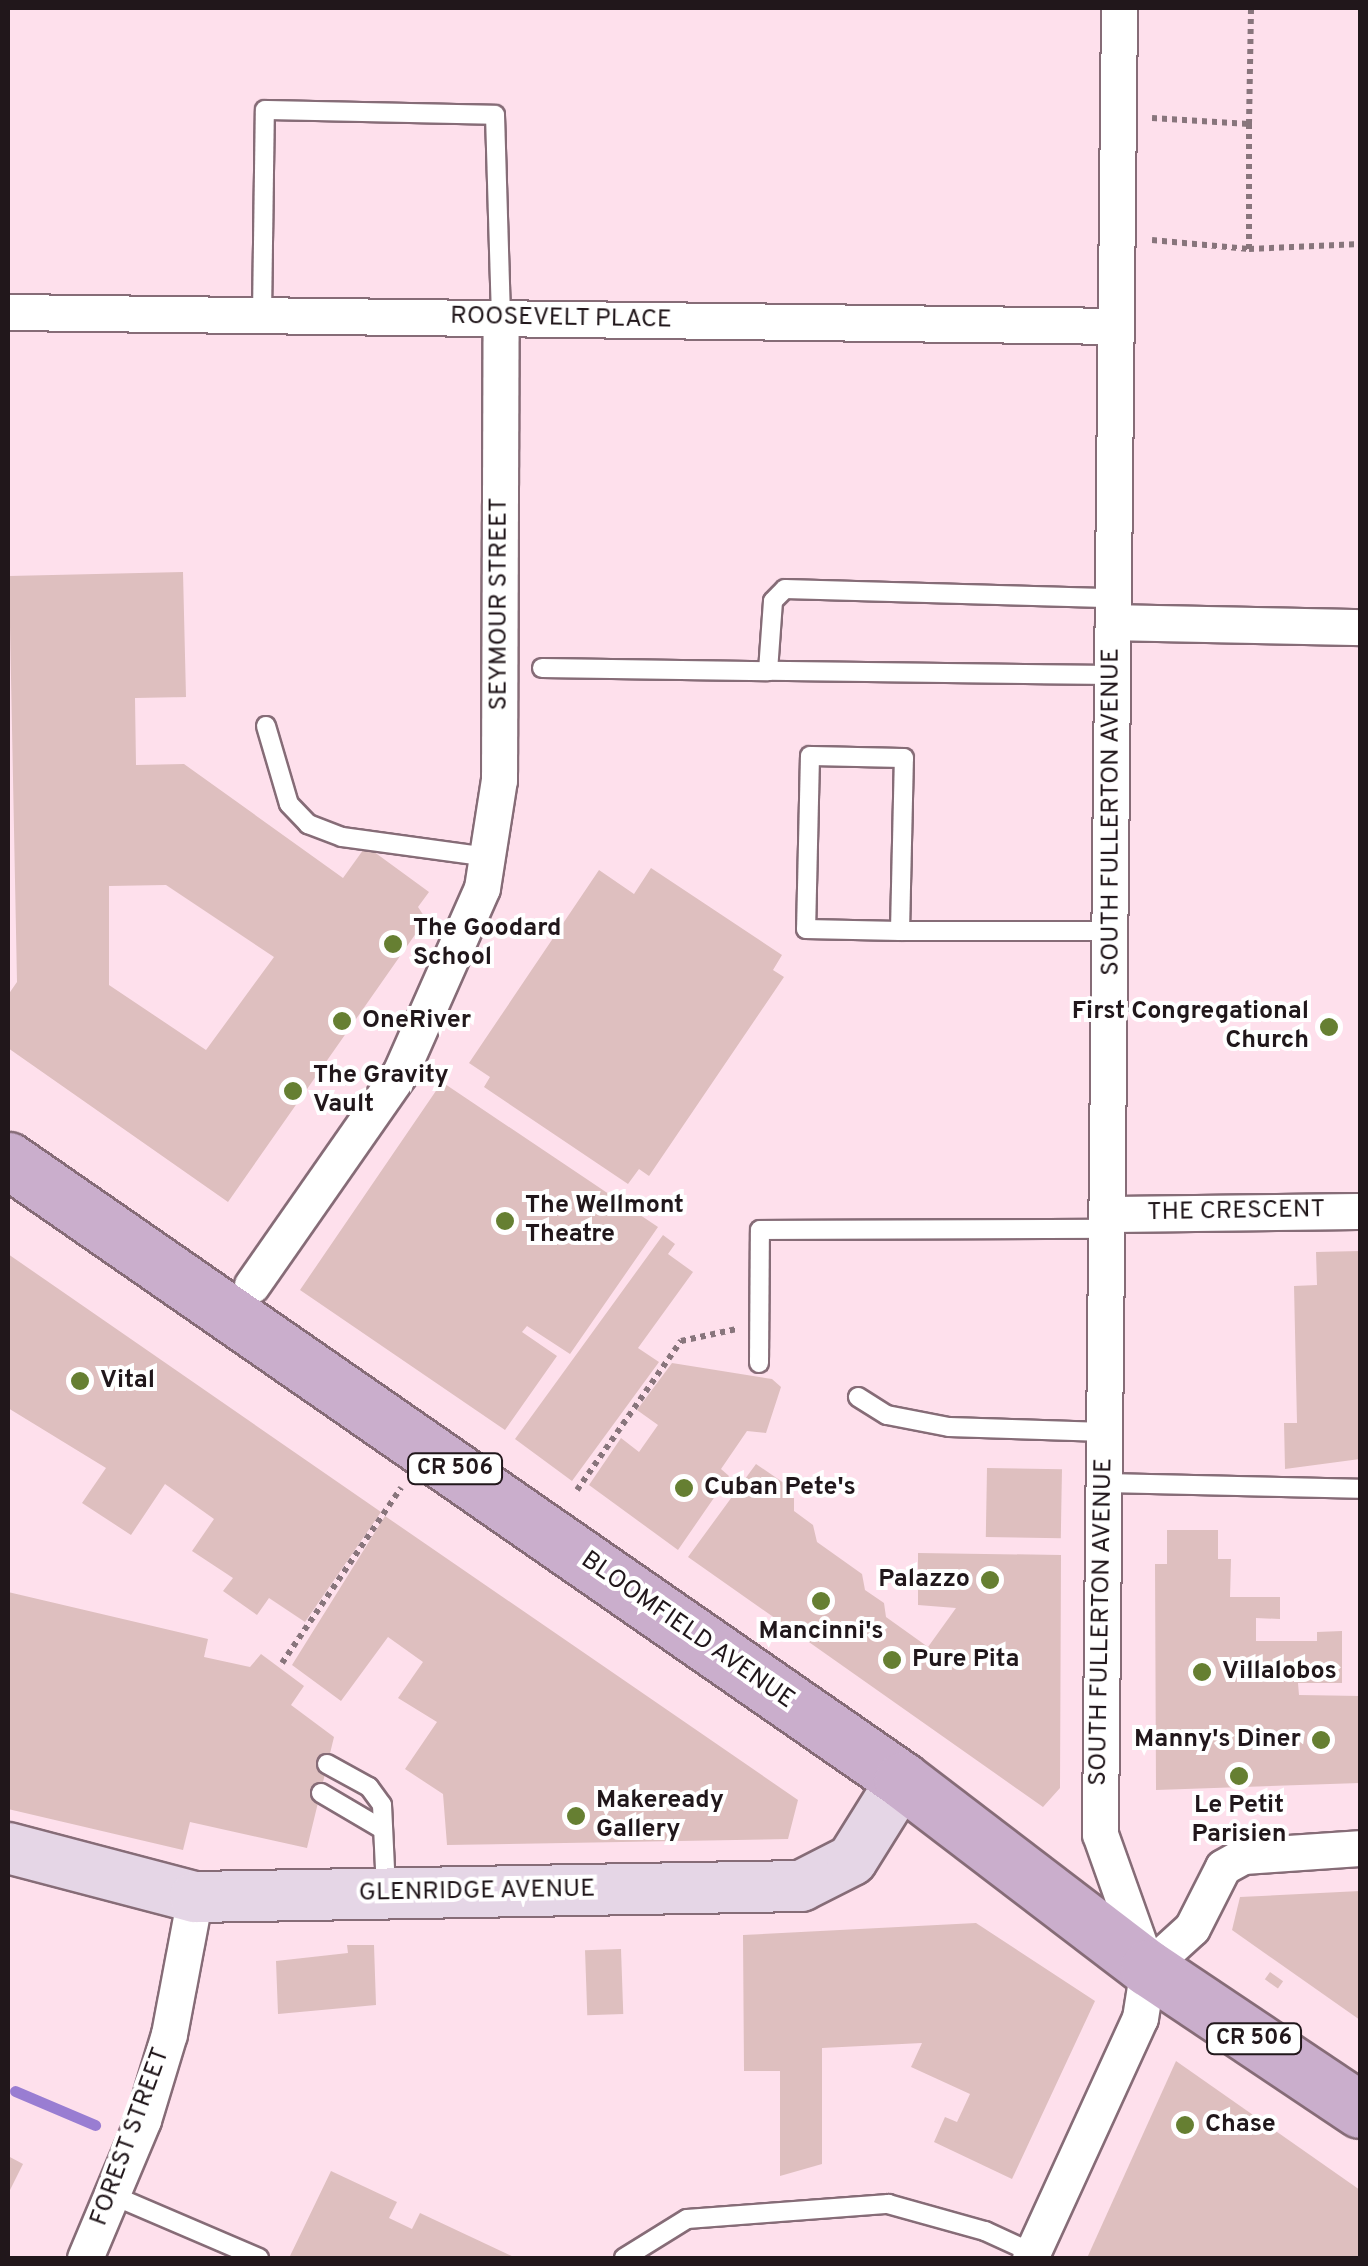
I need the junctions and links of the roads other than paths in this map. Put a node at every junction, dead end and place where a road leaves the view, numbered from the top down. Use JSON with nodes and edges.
{"nodes":[{"id":1,"x":1119,"y":8,"type":"edge"},
{"id":2,"x":8,"y":312,"type":"edge"},
{"id":3,"x":262,"y":315,"type":"junction"},
{"id":4,"x":501,"y":318,"type":"junction"},
{"id":5,"x":1115,"y":326,"type":"junction"},
{"id":6,"x":1113,"y":610,"type":"junction"},
{"id":7,"x":1360,"y":627,"type":"edge"},
{"id":8,"x":542,"y":668,"type":"dead end"},
{"id":9,"x":768,"y":671,"type":"junction"},
{"id":10,"x":1113,"y":675,"type":"junction"},
{"id":11,"x":266,"y":726,"type":"dead end"},
{"id":12,"x":485,"y":872,"type":"junction"},
{"id":13,"x":900,"y":931,"type":"junction"},
{"id":14,"x":1112,"y":931,"type":"junction"},
{"id":15,"x":8,"y":1160,"type":"edge"},
{"id":16,"x":1360,"y":1211,"type":"edge"},
{"id":17,"x":1111,"y":1222,"type":"junction"},
{"id":18,"x":252,"y":1284,"type":"dead end"},
{"id":19,"x":758,"y":1362,"type":"dead end"},
{"id":20,"x":858,"y":1397,"type":"dead end"},
{"id":21,"x":1105,"y":1432,"type":"junction"},
{"id":22,"x":1104,"y":1483,"type":"junction"},
{"id":23,"x":1360,"y":1489,"type":"edge"},
{"id":24,"x":327,"y":1764,"type":"dead end"},
{"id":25,"x":902,"y":1780,"type":"junction"},
{"id":26,"x":320,"y":1793,"type":"dead end"},
{"id":27,"x":382,"y":1829,"type":"junction"},
{"id":28,"x":8,"y":1848,"type":"edge"},
{"id":29,"x":1360,"y":1848,"type":"edge"},
{"id":30,"x":386,"y":1892,"type":"junction"},
{"id":31,"x":195,"y":1897,"type":"junction"},
{"id":32,"x":1148,"y":1968,"type":"junction"},
{"id":33,"x":1360,"y":2110,"type":"edge"},
{"id":34,"x":112,"y":2195,"type":"junction"},
{"id":35,"x":1031,"y":2256,"type":"edge"},
{"id":36,"x":85,"y":2258,"type":"edge"},
{"id":37,"x":258,"y":2258,"type":"edge"},
{"id":38,"x":624,"y":2258,"type":"edge"}],
"edges":[{"from":1,"to":5,"type":"street","name":"SOUTH FULLERTON AVENUE"},
{"from":2,"to":3,"type":"street","name":"ROOSEVELT PLACE"},
{"from":3,"to":4,"type":"street","name":"ROOSEVELT PLACE"},
{"from":3,"to":4,"type":"lane"},
{"from":4,"to":5,"type":"street","name":"ROOSEVELT PLACE"},
{"from":4,"to":12,"type":"street","name":"SEYMOUR STREET"},
{"from":5,"to":6,"type":"street","name":"SOUTH FULLERTON AVENUE"},
{"from":6,"to":7,"type":"street"},
{"from":6,"to":9,"type":"lane"},
{"from":6,"to":10,"type":"street","name":"SOUTH FULLERTON AVENUE"},
{"from":8,"to":9,"type":"lane"},
{"from":9,"to":10,"type":"lane"},
{"from":10,"to":14,"type":"street","name":"SOUTH FULLERTON AVENUE"},
{"from":11,"to":12,"type":"lane"},
{"from":12,"to":18,"type":"street","name":"SEYMOUR STREET"},
{"from":13,"to":13,"type":"lane"},
{"from":13,"to":14,"type":"lane"},
{"from":14,"to":17,"type":"street","name":"SOUTH FULLERTON AVENUE"},
{"from":15,"to":25,"type":"main road","name":"BLOOMFIELD AVENUE","number":"CR 506"},
{"from":16,"to":17,"type":"street","name":"THE CRESCENT"},
{"from":17,"to":19,"type":"lane"},
{"from":17,"to":21,"type":"street","name":"SOUTH FULLERTON AVENUE"},
{"from":20,"to":21,"type":"lane"},
{"from":21,"to":22,"type":"street","name":"SOUTH FULLERTON AVENUE"},
{"from":22,"to":23,"type":"lane"},
{"from":22,"to":32,"type":"street","name":"SOUTH FULLERTON AVENUE"},
{"from":24,"to":27,"type":"lane"},
{"from":25,"to":30,"type":"street","name":"GLENRIDGE AVENUE"},
{"from":25,"to":32,"type":"main road","name":"BLOOMFIELD AVENUE","number":"CR 506"},
{"from":26,"to":27,"type":"lane"},
{"from":27,"to":30,"type":"lane"},
{"from":28,"to":31,"type":"street","name":"GLENRIDGE AVENUE"},
{"from":29,"to":32,"type":"street"},
{"from":30,"to":31,"type":"street","name":"GLENRIDGE AVENUE"},
{"from":31,"to":34,"type":"street","name":"FOREST STREET"},
{"from":32,"to":33,"type":"main road","name":"BLOOMFIELD AVENUE","number":"CR 506"},
{"from":32,"to":35,"type":"street"},
{"from":34,"to":36,"type":"street","name":"FOREST STREET"},
{"from":34,"to":37,"type":"lane"},
{"from":35,"to":38,"type":"lane"}]}
